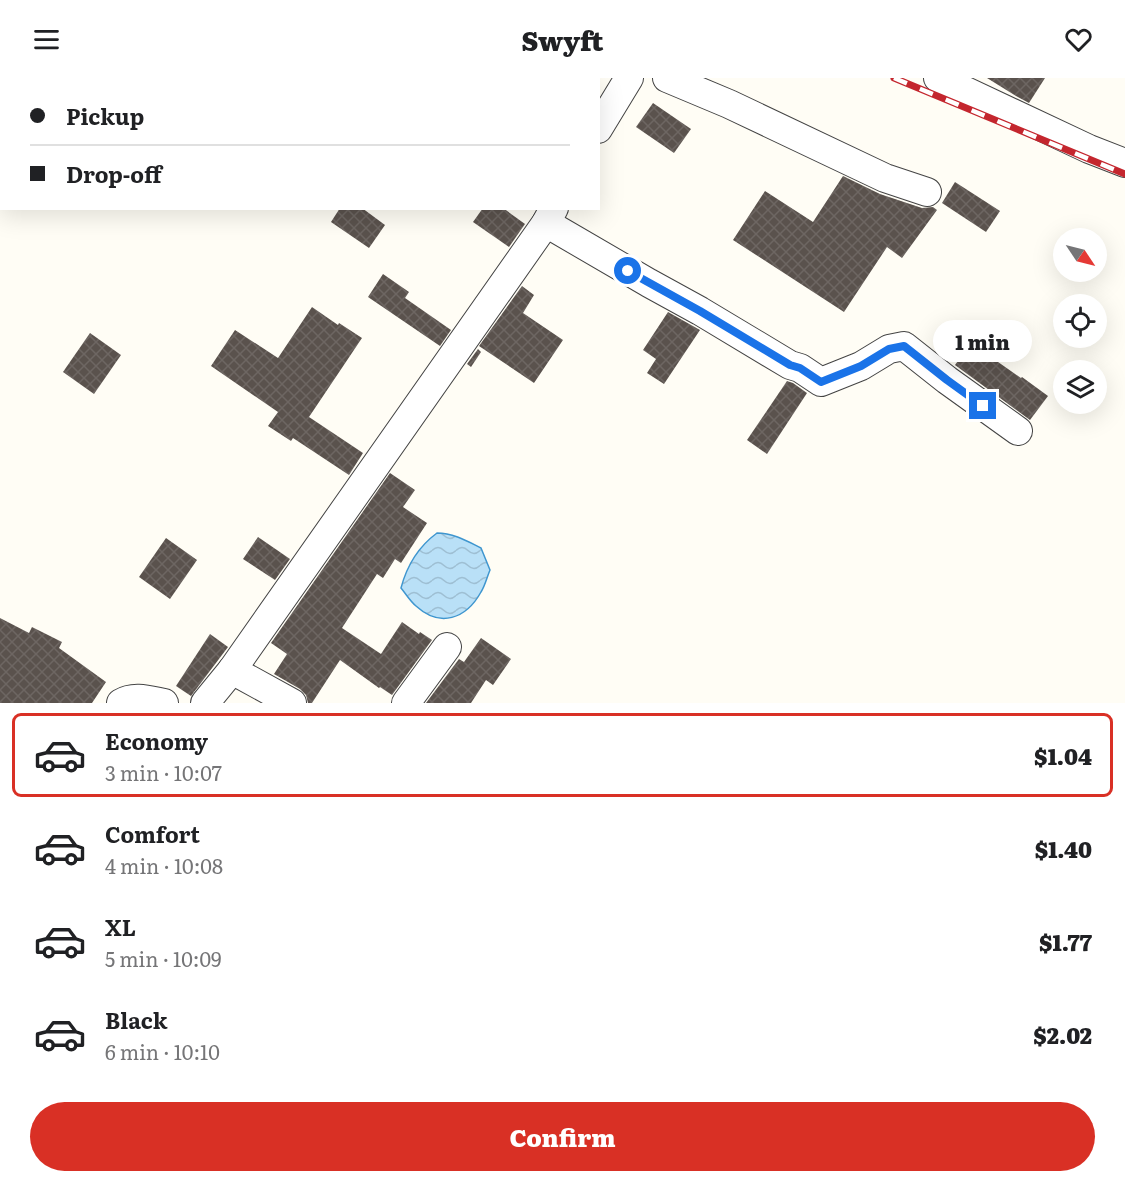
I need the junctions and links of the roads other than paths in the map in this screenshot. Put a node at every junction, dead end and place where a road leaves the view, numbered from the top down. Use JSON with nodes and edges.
{"nodes":[{"id":1,"x":629,"y":78,"type":"edge"},
{"id":2,"x":667,"y":78,"type":"edge"},
{"id":3,"x":938,"y":78,"type":"edge"},
{"id":4,"x":600,"y":126,"type":"edge"},
{"id":5,"x":1125,"y":163,"type":"edge"},
{"id":6,"x":927,"y":192,"type":"dead end"},
{"id":7,"x":550,"y":216,"type":"edge"},
{"id":8,"x":1018,"y":431,"type":"dead end"},
{"id":9,"x":447,"y":647,"type":"dead end"},
{"id":10,"x":232,"y":670,"type":"junction"},
{"id":11,"x":121,"y":703,"type":"edge"},
{"id":12,"x":164,"y":703,"type":"edge"},
{"id":13,"x":206,"y":703,"type":"edge"},
{"id":14,"x":292,"y":703,"type":"edge"},
{"id":15,"x":406,"y":703,"type":"edge"}],
"edges":[{"from":1,"to":4,"type":"street"},
{"from":2,"to":6,"type":"street"},
{"from":3,"to":5,"type":"street"},
{"from":7,"to":8,"type":"street"},
{"from":7,"to":10,"type":"street"},
{"from":9,"to":15,"type":"street"},
{"from":10,"to":13,"type":"street"},
{"from":10,"to":14,"type":"street"},
{"from":11,"to":12,"type":"street"}]}
